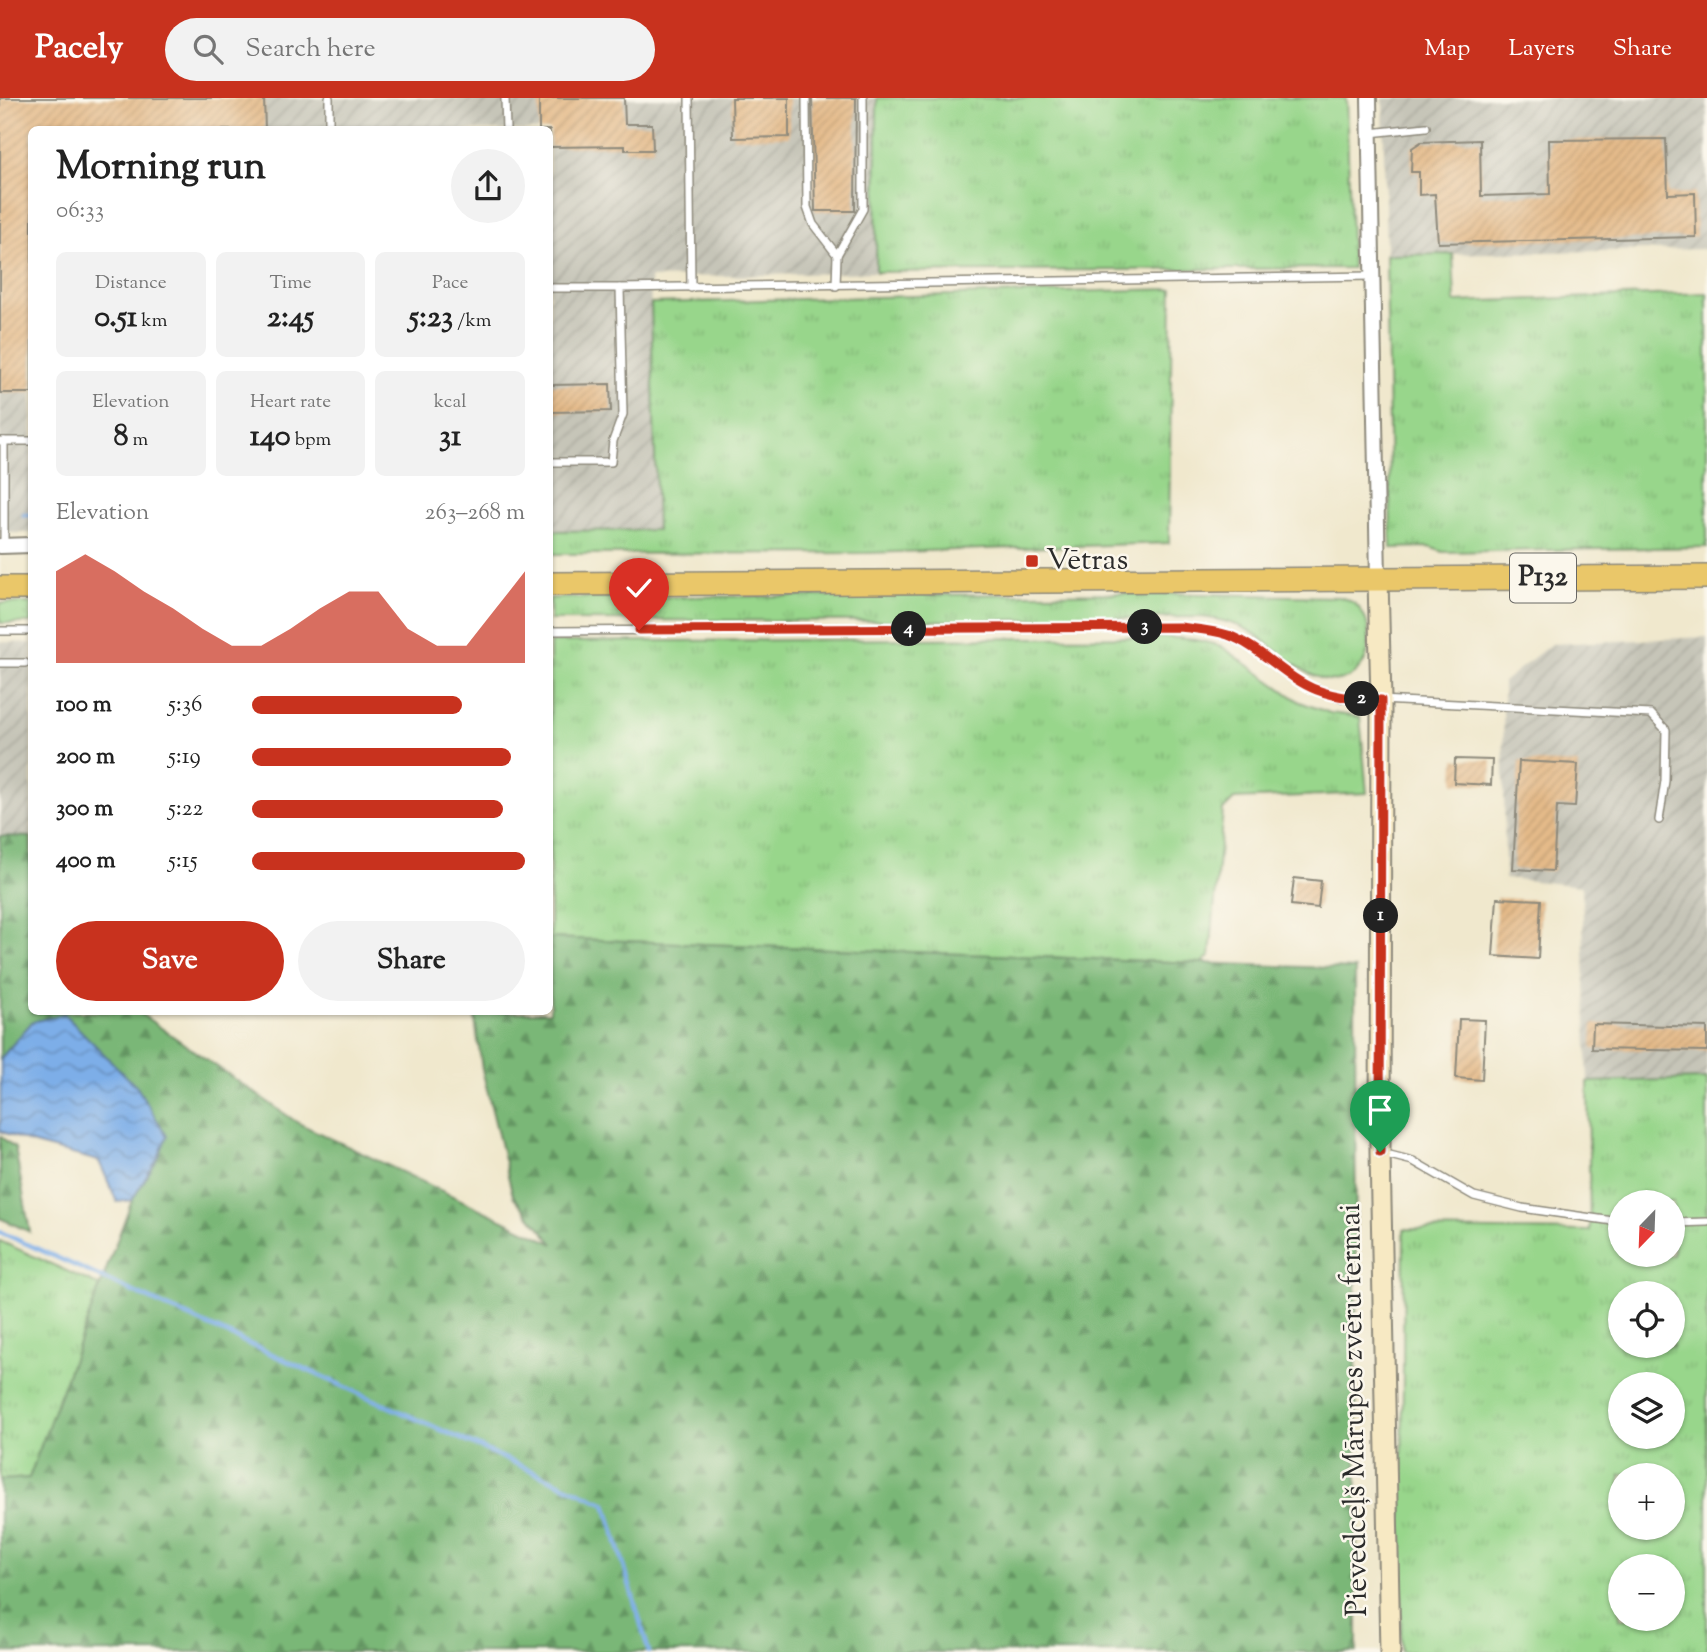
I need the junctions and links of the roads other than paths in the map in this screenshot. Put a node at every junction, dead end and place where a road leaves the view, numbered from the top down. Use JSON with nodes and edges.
{"nodes":[{"id":1,"x":329,"y":98,"type":"edge"},
{"id":2,"x":505,"y":98,"type":"edge"},
{"id":3,"x":689,"y":98,"type":"edge"},
{"id":4,"x":807,"y":98,"type":"edge"},
{"id":5,"x":863,"y":98,"type":"edge"},
{"id":6,"x":1369,"y":98,"type":"edge"},
{"id":7,"x":329,"y":126,"type":"edge"},
{"id":8,"x":506,"y":126,"type":"edge"},
{"id":9,"x":1426,"y":127,"type":"dead end"},
{"id":10,"x":1370,"y":133,"type":"junction"},
{"id":11,"x":837,"y":255,"type":"junction"},
{"id":12,"x":1373,"y":276,"type":"junction"},
{"id":13,"x":836,"y":286,"type":"junction"},
{"id":14,"x":553,"y":288,"type":"edge"},
{"id":15,"x":620,"y":288,"type":"junction"},
{"id":16,"x":691,"y":288,"type":"junction"},
{"id":17,"x":2,"y":441,"type":"edge"},
{"id":18,"x":28,"y":441,"type":"edge"},
{"id":19,"x":553,"y":462,"type":"edge"},
{"id":20,"x":28,"y":545,"type":"edge"},
{"id":21,"x":2,"y":546,"type":"edge"},
{"id":22,"x":1707,"y":577,"type":"edge"},
{"id":23,"x":1378,"y":579,"type":"junction"},
{"id":24,"x":553,"y":584,"type":"edge"},
{"id":25,"x":0,"y":588,"type":"edge"},
{"id":26,"x":28,"y":588,"type":"edge"},
{"id":27,"x":0,"y":631,"type":"edge"},
{"id":28,"x":28,"y":631,"type":"edge"},
{"id":29,"x":553,"y":631,"type":"edge"},
{"id":30,"x":0,"y":663,"type":"edge"},
{"id":31,"x":25,"y":663,"type":"dead end"},
{"id":32,"x":1381,"y":700,"type":"junction"},
{"id":33,"x":1659,"y":820,"type":"dead end"},
{"id":34,"x":1380,"y":1152,"type":"junction"},
{"id":35,"x":1608,"y":1220,"type":"edge"},
{"id":36,"x":1707,"y":1222,"type":"edge"},
{"id":37,"x":1685,"y":1223,"type":"edge"},
{"id":38,"x":1390,"y":1652,"type":"edge"}],
"edges":[{"from":1,"to":7,"type":"lane"},
{"from":2,"to":8,"type":"lane"},
{"from":3,"to":16,"type":"lane"},
{"from":4,"to":11,"type":"lane"},
{"from":5,"to":11,"type":"lane"},
{"from":6,"to":10,"type":"street"},
{"from":9,"to":10,"type":"lane"},
{"from":10,"to":12,"type":"street"},
{"from":11,"to":13,"type":"lane"},
{"from":12,"to":13,"type":"lane"},
{"from":12,"to":23,"type":"street"},
{"from":13,"to":16,"type":"lane"},
{"from":14,"to":15,"type":"lane"},
{"from":15,"to":16,"type":"lane"},
{"from":15,"to":19,"type":"lane"},
{"from":17,"to":18,"type":"lane"},
{"from":17,"to":21,"type":"lane"},
{"from":20,"to":21,"type":"street"},
{"from":22,"to":23,"type":"main road","number":"P132"},
{"from":23,"to":24,"type":"main road","number":"P132"},
{"from":23,"to":32,"type":"street","name":"Pievedceļš Mārupes zvēru fermai"},
{"from":25,"to":26,"type":"main road"},
{"from":27,"to":28,"type":"lane"},
{"from":29,"to":32,"type":"lane"},
{"from":30,"to":31,"type":"lane"},
{"from":32,"to":33,"type":"lane"},
{"from":32,"to":34,"type":"street","name":"Pievedceļš Mārupes zvēru fermai"},
{"from":34,"to":35,"type":"lane"},
{"from":34,"to":38,"type":"street","name":"Pievedceļš Mārupes zvēru fermai"},
{"from":36,"to":37,"type":"lane"}]}
